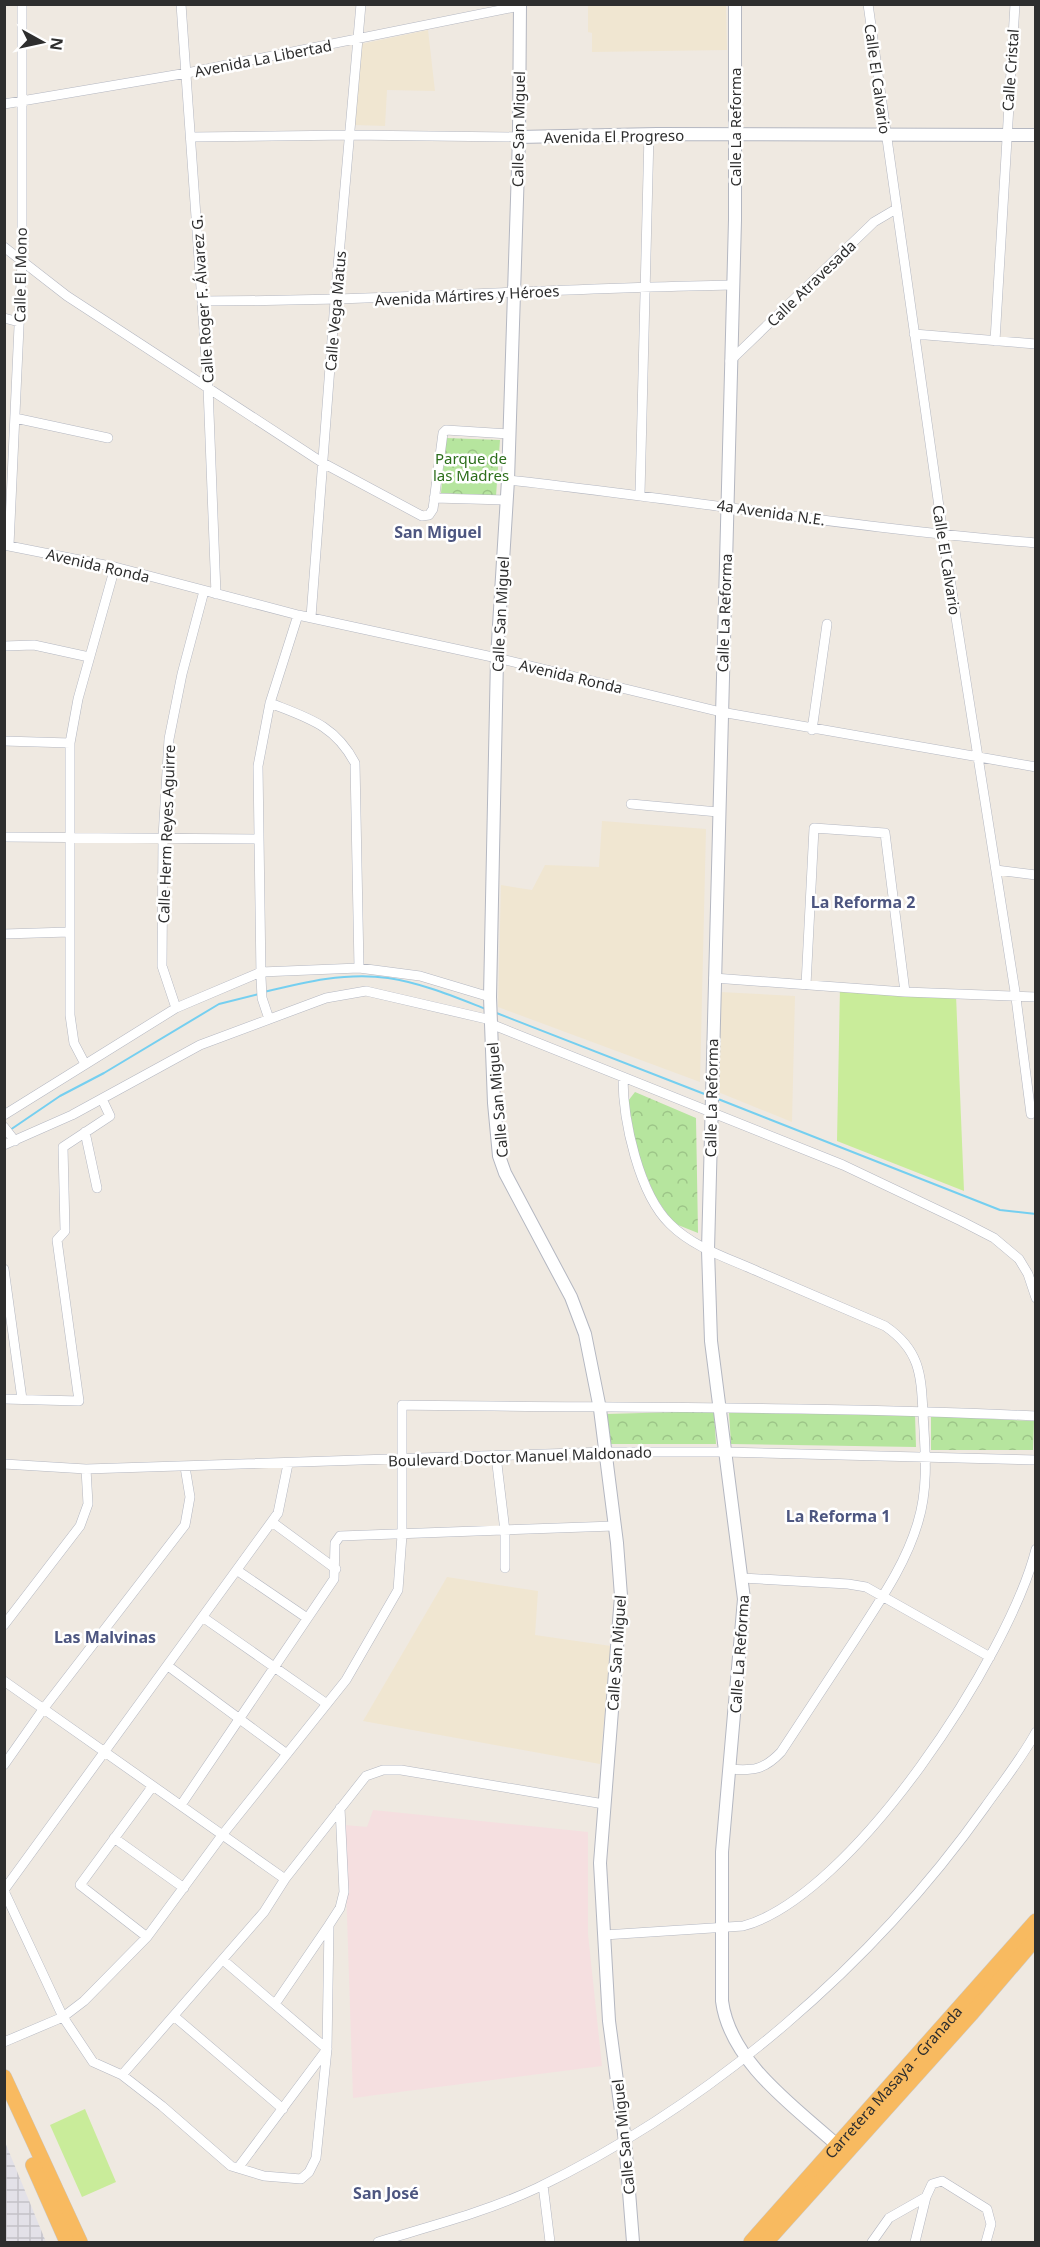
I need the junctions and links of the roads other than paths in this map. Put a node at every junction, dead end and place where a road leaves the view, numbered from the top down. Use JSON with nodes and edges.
{"nodes":[{"id":1,"x":22,"y":4,"type":"edge"},
{"id":2,"x":181,"y":4,"type":"edge"},
{"id":3,"x":361,"y":4,"type":"edge"},
{"id":4,"x":735,"y":4,"type":"edge"},
{"id":5,"x":868,"y":4,"type":"edge"},
{"id":6,"x":1015,"y":4,"type":"edge"},
{"id":7,"x":520,"y":5,"type":"edge"},
{"id":8,"x":359,"y":39,"type":"junction"},
{"id":9,"x":187,"y":73,"type":"junction"},
{"id":10,"x":21,"y":101,"type":"junction"},
{"id":11,"x":4,"y":104,"type":"edge"},
{"id":12,"x":649,"y":134,"type":"junction"},
{"id":13,"x":734,"y":134,"type":"junction"},
{"id":14,"x":886,"y":134,"type":"junction"},
{"id":15,"x":351,"y":135,"type":"junction"},
{"id":16,"x":1035,"y":135,"type":"edge"},
{"id":17,"x":1005,"y":136,"type":"junction"},
{"id":18,"x":192,"y":137,"type":"junction"},
{"id":19,"x":519,"y":137,"type":"junction"},
{"id":20,"x":896,"y":209,"type":"junction"},
{"id":21,"x":4,"y":247,"type":"edge"},
{"id":22,"x":21,"y":261,"type":"junction"},
{"id":23,"x":732,"y":285,"type":"junction"},
{"id":24,"x":644,"y":287,"type":"junction"},
{"id":25,"x":513,"y":294,"type":"junction"},
{"id":26,"x":202,"y":301,"type":"junction"},
{"id":27,"x":334,"y":301,"type":"junction"},
{"id":28,"x":4,"y":318,"type":"edge"},
{"id":29,"x":19,"y":322,"type":"junction"},
{"id":30,"x":914,"y":334,"type":"junction"},
{"id":31,"x":995,"y":341,"type":"junction"},
{"id":32,"x":1035,"y":344,"type":"edge"},
{"id":33,"x":730,"y":361,"type":"junction"},
{"id":34,"x":208,"y":387,"type":"junction"},
{"id":35,"x":15,"y":418,"type":"junction"},
{"id":36,"x":509,"y":434,"type":"junction"},
{"id":37,"x":108,"y":438,"type":"dead end"},
{"id":38,"x":323,"y":463,"type":"junction"},
{"id":39,"x":508,"y":480,"type":"junction"},
{"id":40,"x":640,"y":494,"type":"junction"},
{"id":41,"x":434,"y":498,"type":"junction"},
{"id":42,"x":506,"y":500,"type":"junction"},
{"id":43,"x":728,"y":506,"type":"junction"},
{"id":44,"x":943,"y":536,"type":"junction"},
{"id":45,"x":1035,"y":543,"type":"edge"},
{"id":46,"x":7,"y":545,"type":"edge"},
{"id":47,"x":115,"y":567,"type":"junction"},
{"id":48,"x":204,"y":591,"type":"junction"},
{"id":49,"x":216,"y":594,"type":"junction"},
{"id":50,"x":298,"y":615,"type":"junction"},
{"id":51,"x":311,"y":617,"type":"junction"},
{"id":52,"x":827,"y":624,"type":"dead end"},
{"id":53,"x":4,"y":646,"type":"edge"},
{"id":54,"x":89,"y":657,"type":"junction"},
{"id":55,"x":497,"y":658,"type":"junction"},
{"id":56,"x":270,"y":703,"type":"junction"},
{"id":57,"x":721,"y":712,"type":"junction"},
{"id":58,"x":813,"y":730,"type":"junction"},
{"id":59,"x":4,"y":741,"type":"edge"},
{"id":60,"x":70,"y":743,"type":"junction"},
{"id":61,"x":979,"y":757,"type":"junction"},
{"id":62,"x":1035,"y":767,"type":"edge"},
{"id":63,"x":631,"y":804,"type":"dead end"},
{"id":64,"x":718,"y":812,"type":"junction"},
{"id":65,"x":4,"y":837,"type":"edge"},
{"id":66,"x":69,"y":837,"type":"junction"},
{"id":67,"x":163,"y":837,"type":"junction"},
{"id":68,"x":257,"y":838,"type":"junction"},
{"id":69,"x":996,"y":870,"type":"junction"},
{"id":70,"x":1035,"y":875,"type":"edge"},
{"id":71,"x":69,"y":932,"type":"junction"},
{"id":72,"x":4,"y":934,"type":"edge"},
{"id":73,"x":359,"y":968,"type":"junction"},
{"id":74,"x":261,"y":975,"type":"junction"},
{"id":75,"x":714,"y":978,"type":"junction"},
{"id":76,"x":806,"y":985,"type":"junction"},
{"id":77,"x":905,"y":992,"type":"junction"},
{"id":78,"x":1035,"y":997,"type":"edge"},
{"id":79,"x":490,"y":998,"type":"junction"},
{"id":80,"x":1016,"y":998,"type":"junction"},
{"id":81,"x":176,"y":1008,"type":"junction"},
{"id":82,"x":268,"y":1017,"type":"junction"},
{"id":83,"x":491,"y":1020,"type":"junction"},
{"id":84,"x":85,"y":1064,"type":"junction"},
{"id":85,"x":623,"y":1078,"type":"junction"},
{"id":86,"x":1031,"y":1078,"type":"edge"},
{"id":87,"x":102,"y":1099,"type":"junction"},
{"id":88,"x":711,"y":1111,"type":"junction"},
{"id":89,"x":1031,"y":1114,"type":"dead end"},
{"id":90,"x":4,"y":1115,"type":"edge"},
{"id":91,"x":5,"y":1127,"type":"edge"},
{"id":92,"x":85,"y":1132,"type":"junction"},
{"id":93,"x":13,"y":1138,"type":"junction"},
{"id":94,"x":4,"y":1145,"type":"edge"},
{"id":95,"x":97,"y":1188,"type":"dead end"},
{"id":96,"x":708,"y":1250,"type":"junction"},
{"id":97,"x":4,"y":1269,"type":"edge"},
{"id":98,"x":1035,"y":1298,"type":"edge"},
{"id":99,"x":4,"y":1399,"type":"edge"},
{"id":100,"x":22,"y":1400,"type":"junction"},
{"id":101,"x":719,"y":1407,"type":"junction"},
{"id":102,"x":600,"y":1409,"type":"junction"},
{"id":103,"x":923,"y":1411,"type":"junction"},
{"id":104,"x":1035,"y":1416,"type":"edge"},
{"id":105,"x":605,"y":1452,"type":"junction"},
{"id":106,"x":724,"y":1452,"type":"junction"},
{"id":107,"x":496,"y":1456,"type":"junction"},
{"id":108,"x":927,"y":1457,"type":"junction"},
{"id":109,"x":400,"y":1460,"type":"junction"},
{"id":110,"x":1035,"y":1460,"type":"edge"},
{"id":111,"x":4,"y":1464,"type":"edge"},
{"id":112,"x":288,"y":1464,"type":"junction"},
{"id":113,"x":185,"y":1467,"type":"junction"},
{"id":114,"x":86,"y":1469,"type":"junction"},
{"id":115,"x":272,"y":1522,"type":"junction"},
{"id":116,"x":614,"y":1526,"type":"junction"},
{"id":117,"x":505,"y":1531,"type":"junction"},
{"id":118,"x":402,"y":1535,"type":"junction"},
{"id":119,"x":1035,"y":1549,"type":"edge"},
{"id":120,"x":505,"y":1568,"type":"dead end"},
{"id":121,"x":336,"y":1569,"type":"junction"},
{"id":122,"x":238,"y":1570,"type":"junction"},
{"id":123,"x":742,"y":1578,"type":"junction"},
{"id":124,"x":884,"y":1595,"type":"junction"},
{"id":125,"x":204,"y":1618,"type":"junction"},
{"id":126,"x":308,"y":1618,"type":"junction"},
{"id":127,"x":4,"y":1625,"type":"edge"},
{"id":128,"x":990,"y":1657,"type":"junction"},
{"id":129,"x":168,"y":1666,"type":"junction"},
{"id":130,"x":274,"y":1667,"type":"junction"},
{"id":131,"x":4,"y":1681,"type":"edge"},
{"id":132,"x":327,"y":1704,"type":"junction"},
{"id":133,"x":44,"y":1708,"type":"junction"},
{"id":134,"x":239,"y":1719,"type":"junction"},
{"id":135,"x":1035,"y":1732,"type":"edge"},
{"id":136,"x":106,"y":1752,"type":"junction"},
{"id":137,"x":287,"y":1754,"type":"junction"},
{"id":138,"x":4,"y":1765,"type":"edge"},
{"id":139,"x":730,"y":1769,"type":"junction"},
{"id":140,"x":152,"y":1787,"type":"junction"},
{"id":141,"x":604,"y":1804,"type":"junction"},
{"id":142,"x":181,"y":1805,"type":"junction"},
{"id":143,"x":340,"y":1808,"type":"junction"},
{"id":144,"x":223,"y":1834,"type":"junction"},
{"id":145,"x":114,"y":1838,"type":"junction"},
{"id":146,"x":285,"y":1879,"type":"junction"},
{"id":147,"x":184,"y":1888,"type":"junction"},
{"id":148,"x":4,"y":1891,"type":"edge"},
{"id":149,"x":1035,"y":1921,"type":"edge"},
{"id":150,"x":330,"y":1925,"type":"junction"},
{"id":151,"x":722,"y":1929,"type":"junction"},
{"id":152,"x":604,"y":1935,"type":"junction"},
{"id":153,"x":147,"y":1937,"type":"junction"},
{"id":154,"x":1035,"y":1938,"type":"edge"},
{"id":155,"x":223,"y":1960,"type":"junction"},
{"id":156,"x":275,"y":2004,"type":"junction"},
{"id":157,"x":63,"y":2017,"type":"junction"},
{"id":158,"x":175,"y":2017,"type":"junction"},
{"id":159,"x":4,"y":2042,"type":"edge"},
{"id":160,"x":327,"y":2049,"type":"junction"},
{"id":161,"x":747,"y":2056,"type":"junction"},
{"id":162,"x":122,"y":2075,"type":"junction"},
{"id":163,"x":4,"y":2077,"type":"edge"},
{"id":164,"x":4,"y":2099,"type":"edge"},
{"id":165,"x":283,"y":2109,"type":"junction"},
{"id":166,"x":624,"y":2141,"type":"junction"},
{"id":167,"x":837,"y":2145,"type":"junction"},
{"id":168,"x":238,"y":2168,"type":"junction"},
{"id":169,"x":543,"y":2185,"type":"junction"},
{"id":170,"x":926,"y":2198,"type":"junction"},
{"id":171,"x":67,"y":2242,"type":"edge"},
{"id":172,"x":80,"y":2242,"type":"edge"},
{"id":173,"x":378,"y":2242,"type":"edge"},
{"id":174,"x":550,"y":2242,"type":"edge"},
{"id":175,"x":633,"y":2242,"type":"edge"},
{"id":176,"x":751,"y":2242,"type":"edge"},
{"id":177,"x":766,"y":2242,"type":"edge"},
{"id":178,"x":872,"y":2242,"type":"edge"},
{"id":179,"x":915,"y":2242,"type":"edge"},
{"id":180,"x":986,"y":2242,"type":"edge"}],
"edges":[{"from":1,"to":10,"type":"street","name":"Calle El Mono"},
{"from":2,"to":9,"type":"street","name":"Calle Roger F. Álvarez G."},
{"from":3,"to":8,"type":"street","name":"Calle Vega Matus"},
{"from":4,"to":13,"type":"street","name":"Calle La Reforma"},
{"from":5,"to":14,"type":"street","name":"Calle El Calvario"},
{"from":6,"to":17,"type":"street","name":"Calle Cristal"},
{"from":7,"to":8,"type":"street","name":"Avenida La Libertad"},
{"from":7,"to":19,"type":"street","name":"Calle San Miguel"},
{"from":8,"to":9,"type":"street","name":"Avenida La Libertad"},
{"from":8,"to":15,"type":"street","name":"Calle Vega Matus"},
{"from":9,"to":10,"type":"street","name":"Avenida La Libertad"},
{"from":9,"to":18,"type":"street","name":"Calle Roger F. Álvarez G."},
{"from":10,"to":11,"type":"street","name":"Avenida La Libertad"},
{"from":10,"to":22,"type":"street","name":"Calle El Mono"},
{"from":12,"to":13,"type":"street","name":"Avenida El Progreso"},
{"from":12,"to":19,"type":"street","name":"Avenida El Progreso"},
{"from":12,"to":24,"type":"street"},
{"from":13,"to":14,"type":"street","name":"Avenida El Progreso"},
{"from":13,"to":23,"type":"street","name":"Calle La Reforma"},
{"from":14,"to":17,"type":"street","name":"Avenida El Progreso"},
{"from":14,"to":20,"type":"street","name":"Calle El Calvario"},
{"from":15,"to":18,"type":"street","name":"Avenida El Progreso"},
{"from":15,"to":19,"type":"street","name":"Avenida El Progreso"},
{"from":15,"to":27,"type":"street","name":"Calle Vega Matus"},
{"from":16,"to":17,"type":"street","name":"Avenida El Progreso"},
{"from":17,"to":31,"type":"street","name":"Calle Cristal"},
{"from":18,"to":26,"type":"street","name":"Calle Roger F. Álvarez G."},
{"from":19,"to":25,"type":"street","name":"Calle San Miguel"},
{"from":20,"to":30,"type":"street","name":"Calle El Calvario"},
{"from":20,"to":33,"type":"street","name":"Calle Atravesada"},
{"from":21,"to":22,"type":"street"},
{"from":22,"to":29,"type":"street","name":"Calle El Mono"},
{"from":22,"to":34,"type":"street"},
{"from":23,"to":24,"type":"street","name":"Avenida Mártires y Héroes"},
{"from":23,"to":33,"type":"street","name":"Calle La Reforma"},
{"from":24,"to":25,"type":"street","name":"Avenida Mártires y Héroes"},
{"from":24,"to":40,"type":"street"},
{"from":25,"to":27,"type":"street","name":"Avenida Mártires y Héroes"},
{"from":25,"to":36,"type":"street","name":"Calle San Miguel"},
{"from":26,"to":27,"type":"street","name":"Avenida Mártires y Héroes"},
{"from":26,"to":34,"type":"street","name":"Calle Roger F. Álvarez G."},
{"from":27,"to":38,"type":"street","name":"Calle Vega Matus"},
{"from":28,"to":29,"type":"street"},
{"from":29,"to":35,"type":"street","name":"Calle El Mono"},
{"from":30,"to":31,"type":"street"},
{"from":30,"to":44,"type":"street","name":"Calle El Calvario"},
{"from":31,"to":32,"type":"street"},
{"from":33,"to":43,"type":"street","name":"Calle La Reforma"},
{"from":34,"to":38,"type":"street"},
{"from":34,"to":49,"type":"street","name":"Calle Roger F. Álvarez G."},
{"from":35,"to":37,"type":"street"},
{"from":35,"to":46,"type":"street","name":"Calle El Mono"},
{"from":36,"to":39,"type":"street","name":"Calle San Miguel"},
{"from":36,"to":41,"type":"street"},
{"from":38,"to":41,"type":"street"},
{"from":38,"to":51,"type":"street","name":"Calle Vega Matus"},
{"from":39,"to":40,"type":"street","name":"4a Avenida N.E."},
{"from":39,"to":42,"type":"street","name":"Calle San Miguel"},
{"from":40,"to":43,"type":"street","name":"4a Avenida N.E."},
{"from":41,"to":42,"type":"street"},
{"from":42,"to":55,"type":"street","name":"Calle San Miguel"},
{"from":43,"to":44,"type":"street","name":"4a Avenida N.E."},
{"from":43,"to":57,"type":"street","name":"Calle La Reforma"},
{"from":44,"to":45,"type":"street","name":"4a Avenida N.E."},
{"from":44,"to":61,"type":"street","name":"Calle El Calvario"},
{"from":46,"to":47,"type":"street","name":"Avenida Ronda"},
{"from":47,"to":48,"type":"street","name":"Avenida Ronda"},
{"from":47,"to":54,"type":"street"},
{"from":48,"to":49,"type":"street","name":"Avenida Ronda"},
{"from":48,"to":67,"type":"street","name":"Calle Herm Reyes Aguirre"},
{"from":49,"to":50,"type":"street","name":"Avenida Ronda"},
{"from":50,"to":51,"type":"street","name":"Avenida Ronda"},
{"from":50,"to":56,"type":"street"},
{"from":51,"to":55,"type":"street","name":"Avenida Ronda"},
{"from":52,"to":58,"type":"street"},
{"from":53,"to":54,"type":"street"},
{"from":54,"to":60,"type":"street"},
{"from":55,"to":57,"type":"street","name":"Avenida Ronda"},
{"from":55,"to":79,"type":"street","name":"Calle San Miguel"},
{"from":56,"to":68,"type":"street"},
{"from":56,"to":73,"type":"street"},
{"from":57,"to":58,"type":"street","name":"Avenida Ronda"},
{"from":57,"to":64,"type":"street","name":"Calle La Reforma"},
{"from":58,"to":61,"type":"street","name":"Avenida Ronda"},
{"from":59,"to":60,"type":"street"},
{"from":60,"to":66,"type":"street"},
{"from":61,"to":62,"type":"street","name":"Avenida Ronda"},
{"from":61,"to":69,"type":"street","name":"Calle El Calvario"},
{"from":63,"to":64,"type":"street"},
{"from":64,"to":75,"type":"street","name":"Calle La Reforma"},
{"from":65,"to":66,"type":"street"},
{"from":66,"to":67,"type":"street"},
{"from":66,"to":71,"type":"street"},
{"from":67,"to":68,"type":"street"},
{"from":67,"to":81,"type":"street","name":"Calle Herm Reyes Aguirre"},
{"from":68,"to":74,"type":"street"},
{"from":69,"to":70,"type":"street"},
{"from":69,"to":80,"type":"street","name":"Calle El Calvario"},
{"from":71,"to":72,"type":"street"},
{"from":71,"to":84,"type":"street"},
{"from":73,"to":74,"type":"street"},
{"from":73,"to":79,"type":"street"},
{"from":74,"to":81,"type":"street"},
{"from":74,"to":82,"type":"street"},
{"from":75,"to":76,"type":"street"},
{"from":75,"to":88,"type":"street","name":"Calle La Reforma"},
{"from":76,"to":77,"type":"street"},
{"from":76,"to":77,"type":"street"},
{"from":77,"to":80,"type":"street"},
{"from":78,"to":80,"type":"street"},
{"from":79,"to":83,"type":"street","name":"Calle San Miguel"},
{"from":80,"to":86,"type":"street","name":"Calle El Calvario"},
{"from":81,"to":84,"type":"street"},
{"from":82,"to":83,"type":"street"},
{"from":82,"to":87,"type":"street"},
{"from":83,"to":85,"type":"street"},
{"from":83,"to":102,"type":"street","name":"Calle San Miguel"},
{"from":84,"to":90,"type":"street"},
{"from":85,"to":88,"type":"street"},
{"from":85,"to":96,"type":"street"},
{"from":86,"to":89,"type":"street","name":"Calle El Calvario"},
{"from":87,"to":92,"type":"street"},
{"from":87,"to":93,"type":"street"},
{"from":88,"to":96,"type":"street","name":"Calle La Reforma"},
{"from":88,"to":98,"type":"street"},
{"from":91,"to":93,"type":"street"},
{"from":92,"to":95,"type":"street"},
{"from":92,"to":100,"type":"street"},
{"from":93,"to":94,"type":"street"},
{"from":96,"to":101,"type":"street","name":"Calle La Reforma"},
{"from":96,"to":103,"type":"street"},
{"from":97,"to":100,"type":"street"},
{"from":99,"to":100,"type":"street"},
{"from":101,"to":102,"type":"street"},
{"from":101,"to":103,"type":"street"},
{"from":101,"to":106,"type":"street","name":"Calle La Reforma"},
{"from":102,"to":105,"type":"street","name":"Calle San Miguel"},
{"from":102,"to":109,"type":"street"},
{"from":103,"to":104,"type":"street"},
{"from":103,"to":108,"type":"street"},
{"from":105,"to":106,"type":"street","name":"Boulevard Doctor Manuel Maldonado"},
{"from":105,"to":107,"type":"street","name":"Boulevard Doctor Manuel Maldonado"},
{"from":105,"to":116,"type":"street","name":"Calle San Miguel"},
{"from":106,"to":108,"type":"street","name":"Boulevard Doctor Manuel Maldonado"},
{"from":106,"to":123,"type":"street","name":"Calle La Reforma"},
{"from":107,"to":109,"type":"street","name":"Boulevard Doctor Manuel Maldonado"},
{"from":107,"to":117,"type":"street"},
{"from":108,"to":110,"type":"street","name":"Boulevard Doctor Manuel Maldonado"},
{"from":108,"to":124,"type":"street"},
{"from":109,"to":112,"type":"street","name":"Boulevard Doctor Manuel Maldonado"},
{"from":109,"to":118,"type":"street"},
{"from":111,"to":114,"type":"street","name":"Boulevard Doctor Manuel Maldonado"},
{"from":112,"to":113,"type":"street","name":"Boulevard Doctor Manuel Maldonado"},
{"from":112,"to":115,"type":"street"},
{"from":113,"to":114,"type":"street","name":"Boulevard Doctor Manuel Maldonado"},
{"from":113,"to":133,"type":"street"},
{"from":114,"to":127,"type":"street"},
{"from":115,"to":121,"type":"street"},
{"from":115,"to":122,"type":"street"},
{"from":116,"to":117,"type":"street"},
{"from":116,"to":141,"type":"street","name":"Calle San Miguel"},
{"from":117,"to":118,"type":"street"},
{"from":117,"to":120,"type":"street"},
{"from":118,"to":121,"type":"street"},
{"from":118,"to":132,"type":"street"},
{"from":119,"to":128,"type":"street"},
{"from":121,"to":126,"type":"street"},
{"from":122,"to":125,"type":"street"},
{"from":122,"to":126,"type":"street"},
{"from":123,"to":124,"type":"street"},
{"from":123,"to":139,"type":"street","name":"Calle La Reforma"},
{"from":124,"to":128,"type":"street"},
{"from":124,"to":139,"type":"street"},
{"from":125,"to":129,"type":"street"},
{"from":125,"to":130,"type":"street"},
{"from":126,"to":130,"type":"street"},
{"from":128,"to":151,"type":"street"},
{"from":129,"to":134,"type":"street"},
{"from":129,"to":136,"type":"street"},
{"from":130,"to":132,"type":"street"},
{"from":130,"to":134,"type":"street"},
{"from":131,"to":133,"type":"street"},
{"from":132,"to":137,"type":"street"},
{"from":133,"to":136,"type":"street"},
{"from":133,"to":138,"type":"street"},
{"from":134,"to":137,"type":"street"},
{"from":134,"to":142,"type":"street"},
{"from":135,"to":161,"type":"street"},
{"from":136,"to":140,"type":"street"},
{"from":136,"to":148,"type":"street"},
{"from":137,"to":144,"type":"street"},
{"from":139,"to":151,"type":"street","name":"Calle La Reforma"},
{"from":140,"to":142,"type":"street"},
{"from":140,"to":145,"type":"street"},
{"from":141,"to":143,"type":"street"},
{"from":141,"to":152,"type":"street","name":"Calle San Miguel"},
{"from":142,"to":144,"type":"street"},
{"from":143,"to":146,"type":"street"},
{"from":143,"to":150,"type":"street"},
{"from":144,"to":146,"type":"street"},
{"from":144,"to":147,"type":"street"},
{"from":145,"to":147,"type":"street"},
{"from":145,"to":153,"type":"street"},
{"from":146,"to":155,"type":"street"},
{"from":147,"to":153,"type":"street"},
{"from":148,"to":157,"type":"street"},
{"from":149,"to":167,"type":"highway","name":"Carretera Masaya - Granada"},
{"from":150,"to":156,"type":"street"},
{"from":150,"to":160,"type":"street"},
{"from":151,"to":152,"type":"street"},
{"from":151,"to":161,"type":"street","name":"Calle La Reforma"},
{"from":152,"to":166,"type":"street","name":"Calle San Miguel"},
{"from":153,"to":157,"type":"street"},
{"from":154,"to":177,"type":"highway","name":"Carretera Masaya - Granada"},
{"from":155,"to":156,"type":"street"},
{"from":155,"to":158,"type":"street"},
{"from":156,"to":160,"type":"street"},
{"from":157,"to":159,"type":"street"},
{"from":157,"to":162,"type":"street"},
{"from":158,"to":162,"type":"street"},
{"from":158,"to":165,"type":"street"},
{"from":160,"to":165,"type":"street"},
{"from":160,"to":168,"type":"street"},
{"from":161,"to":166,"type":"street"},
{"from":161,"to":167,"type":"street","name":"Calle La Reforma"},
{"from":162,"to":168,"type":"street"},
{"from":163,"to":172,"type":"highway"},
{"from":164,"to":171,"type":"highway"},
{"from":165,"to":168,"type":"street"},
{"from":166,"to":169,"type":"street"},
{"from":166,"to":175,"type":"street","name":"Calle San Miguel"},
{"from":167,"to":176,"type":"highway","name":"Carretera Masaya - Granada"},
{"from":169,"to":173,"type":"street"},
{"from":169,"to":174,"type":"street"},
{"from":170,"to":178,"type":"street"},
{"from":170,"to":179,"type":"street"},
{"from":170,"to":180,"type":"street"}]}
